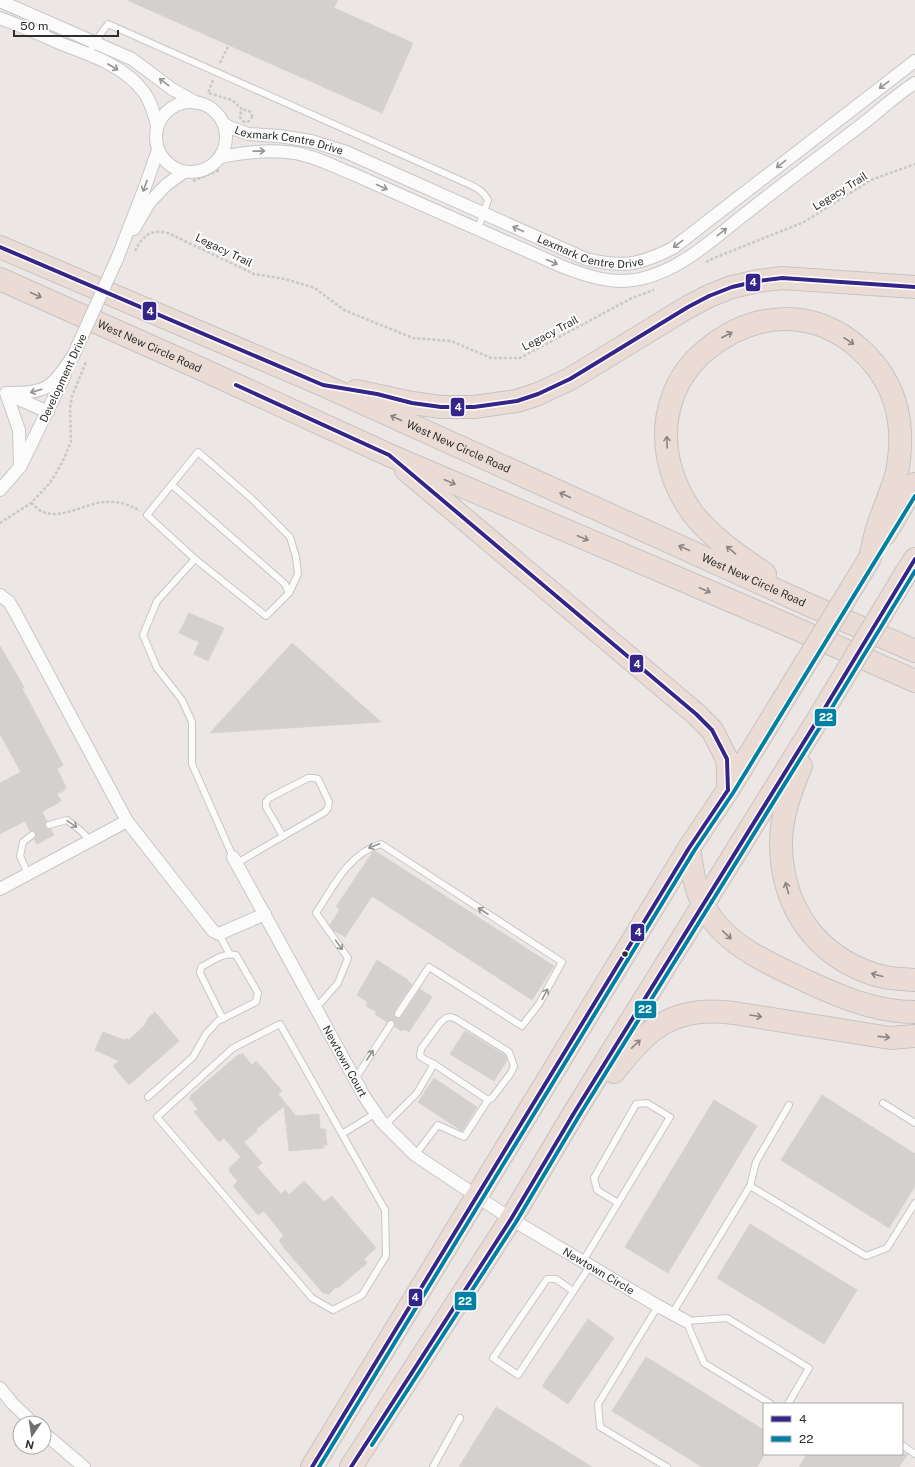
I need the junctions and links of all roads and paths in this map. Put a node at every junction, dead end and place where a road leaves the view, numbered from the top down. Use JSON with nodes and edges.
{"nodes":[{"id":1,"x":0,"y":1,"type":"edge"},
{"id":2,"x":0,"y":18,"type":"edge"},
{"id":3,"x":96,"y":42,"type":"junction"},
{"id":4,"x":229,"y":45,"type":"dead end"},
{"id":5,"x":88,"y":54,"type":"junction"},
{"id":6,"x":915,"y":61,"type":"edge"},
{"id":7,"x":220,"y":63,"type":"dead end"},
{"id":8,"x":213,"y":80,"type":"dead end"},
{"id":9,"x":915,"y":83,"type":"edge"},
{"id":10,"x":197,"y":103,"type":"junction"},
{"id":11,"x":243,"y":110,"type":"junction"},
{"id":12,"x":223,"y":122,"type":"junction"},
{"id":13,"x":158,"y":125,"type":"junction"},
{"id":14,"x":158,"y":150,"type":"junction"},
{"id":15,"x":222,"y":162,"type":"junction"},
{"id":16,"x":915,"y":164,"type":"edge"},
{"id":17,"x":184,"y":172,"type":"junction"},
{"id":18,"x":187,"y":184,"type":"dead end"},
{"id":19,"x":484,"y":213,"type":"junction"},
{"id":20,"x":150,"y":226,"type":"dead end"},
{"id":21,"x":478,"y":229,"type":"junction"},
{"id":22,"x":151,"y":232,"type":"junction"},
{"id":23,"x":0,"y":248,"type":"edge"},
{"id":24,"x":135,"y":252,"type":"dead end"},
{"id":25,"x":117,"y":259,"type":"junction"},
{"id":26,"x":702,"y":265,"type":"dead end"},
{"id":27,"x":0,"y":279,"type":"edge"},
{"id":28,"x":915,"y":287,"type":"edge"},
{"id":29,"x":659,"y":288,"type":"dead end"},
{"id":30,"x":73,"y":356,"type":"junction"},
{"id":31,"x":86,"y":362,"type":"dead end"},
{"id":32,"x":323,"y":385,"type":"junction"},
{"id":33,"x":3,"y":392,"type":"edge"},
{"id":34,"x":48,"y":412,"type":"junction"},
{"id":35,"x":389,"y":456,"type":"junction"},
{"id":36,"x":20,"y":467,"type":"junction"},
{"id":37,"x":915,"y":484,"type":"edge"},
{"id":38,"x":172,"y":485,"type":"junction"},
{"id":39,"x":0,"y":490,"type":"edge"},
{"id":40,"x":31,"y":503,"type":"junction"},
{"id":41,"x":147,"y":515,"type":"junction"},
{"id":42,"x":0,"y":523,"type":"edge"},
{"id":43,"x":195,"y":558,"type":"junction"},
{"id":44,"x":870,"y":558,"type":"junction"},
{"id":45,"x":911,"y":566,"type":"edge"},
{"id":46,"x":289,"y":593,"type":"junction"},
{"id":47,"x":0,"y":595,"type":"edge"},
{"id":48,"x":809,"y":605,"type":"junction"},
{"id":49,"x":915,"y":651,"type":"edge"},
{"id":50,"x":867,"y":660,"type":"junction"},
{"id":51,"x":915,"y":681,"type":"edge"},
{"id":52,"x":915,"y":690,"type":"edge"},
{"id":53,"x":820,"y":716,"type":"junction"},
{"id":54,"x":728,"y":790,"type":"junction"},
{"id":55,"x":127,"y":820,"type":"junction"},
{"id":56,"x":49,"y":825,"type":"dead end"},
{"id":57,"x":32,"y":835,"type":"dead end"},
{"id":58,"x":283,"y":836,"type":"junction"},
{"id":59,"x":90,"y":840,"type":"junction"},
{"id":60,"x":689,"y":848,"type":"junction"},
{"id":61,"x":235,"y":860,"type":"junction"},
{"id":62,"x":28,"y":874,"type":"junction"},
{"id":63,"x":0,"y":889,"type":"edge"},
{"id":64,"x":703,"y":905,"type":"junction"},
{"id":65,"x":265,"y":914,"type":"junction"},
{"id":66,"x":219,"y":934,"type":"junction"},
{"id":67,"x":229,"y":953,"type":"junction"},
{"id":68,"x":915,"y":980,"type":"edge"},
{"id":69,"x":316,"y":1008,"type":"junction"},
{"id":70,"x":915,"y":1012,"type":"edge"},
{"id":71,"x":398,"y":1014,"type":"dead end"},
{"id":72,"x":223,"y":1019,"type":"junction"},
{"id":73,"x":391,"y":1024,"type":"dead end"},
{"id":74,"x":915,"y":1036,"type":"edge"},
{"id":75,"x":434,"y":1064,"type":"junction"},
{"id":76,"x":355,"y":1079,"type":"junction"},
{"id":77,"x":148,"y":1097,"type":"dead end"},
{"id":78,"x":488,"y":1100,"type":"junction"},
{"id":79,"x":883,"y":1103,"type":"dead end"},
{"id":80,"x":789,"y":1105,"type":"dead end"},
{"id":81,"x":376,"y":1113,"type":"junction"},
{"id":82,"x":915,"y":1123,"type":"edge"},
{"id":83,"x":385,"y":1125,"type":"junction"},
{"id":84,"x":342,"y":1134,"type":"junction"},
{"id":85,"x":551,"y":1151,"type":"junction"},
{"id":86,"x":415,"y":1155,"type":"junction"},
{"id":87,"x":750,"y":1186,"type":"junction"},
{"id":88,"x":477,"y":1196,"type":"junction"},
{"id":89,"x":618,"y":1203,"type":"junction"},
{"id":90,"x":915,"y":1203,"type":"edge"},
{"id":91,"x":511,"y":1219,"type":"junction"},
{"id":92,"x":586,"y":1264,"type":"junction"},
{"id":93,"x":573,"y":1291,"type":"junction"},
{"id":94,"x":658,"y":1306,"type":"junction"},
{"id":95,"x":672,"y":1314,"type":"junction"},
{"id":96,"x":686,"y":1321,"type":"junction"},
{"id":97,"x":0,"y":1388,"type":"edge"},
{"id":98,"x":769,"y":1403,"type":"edge"},
{"id":99,"x":789,"y":1403,"type":"edge"},
{"id":100,"x":25,"y":1415,"type":"edge"},
{"id":101,"x":460,"y":1418,"type":"dead end"},
{"id":102,"x":52,"y":1440,"type":"edge"},
{"id":103,"x":903,"y":1446,"type":"edge"},
{"id":104,"x":915,"y":1454,"type":"edge"},
{"id":105,"x":84,"y":1467,"type":"edge"},
{"id":106,"x":312,"y":1467,"type":"edge"},
{"id":107,"x":351,"y":1467,"type":"edge"},
{"id":108,"x":433,"y":1467,"type":"edge"},
{"id":109,"x":667,"y":1467,"type":"edge"}],
"edges":[{"from":1,"to":3,"type":"street"},
{"from":2,"to":5,"type":"street"},
{"from":3,"to":5,"type":"lane"},
{"from":10,"to":3,"type":"street","one_way":true},
{"from":3,"to":19,"type":"lane"},
{"from":4,"to":7,"type":"path"},
{"from":5,"to":13,"type":"street","one_way":true},
{"from":6,"to":19,"type":"street","name":"Lexmark Centre Drive","one_way":true},
{"from":8,"to":11,"type":"path"},
{"from":21,"to":9,"type":"street","name":"Lexmark Centre Drive","one_way":true},
{"from":10,"to":12,"type":"street"},
{"from":10,"to":13,"type":"street"},
{"from":11,"to":11,"type":"path"},
{"from":12,"to":15,"type":"street"},
{"from":12,"to":19,"type":"street","name":"Lexmark Centre Drive"},
{"from":13,"to":14,"type":"street"},
{"from":14,"to":17,"type":"street"},
{"from":14,"to":25,"type":"street","name":"Development Drive","one_way":true},
{"from":15,"to":17,"type":"street"},
{"from":15,"to":18,"type":"path"},
{"from":15,"to":21,"type":"street","name":"Lexmark Centre Drive","one_way":true},
{"from":16,"to":26,"type":"path","name":"Legacy Trail"},
{"from":17,"to":25,"type":"street","name":"Development Drive"},
{"from":19,"to":21,"type":"lane"},
{"from":20,"to":22,"type":"path"},
{"from":22,"to":24,"type":"path"},
{"from":22,"to":29,"type":"path","name":"Legacy Trail"},
{"from":23,"to":32,"type":"highway","name":"West New Circle Road"},
{"from":25,"to":30,"type":"street","name":"Development Drive","bridge":true},
{"from":27,"to":35,"type":"highway","name":"West New Circle Road","one_way":true},
{"from":28,"to":32,"type":"highway"},
{"from":30,"to":33,"type":"street","one_way":true},
{"from":30,"to":34,"type":"street","name":"Development Drive"},
{"from":31,"to":40,"type":"path"},
{"from":48,"to":32,"type":"highway","name":"West New Circle Road","one_way":true},
{"from":33,"to":34,"type":"street"},
{"from":33,"to":36,"type":"street"},
{"from":34,"to":36,"type":"street","name":"Development Drive"},
{"from":35,"to":50,"type":"highway","name":"West New Circle Road","one_way":true},
{"from":35,"to":54,"type":"highway"},
{"from":36,"to":39,"type":"street","name":"Development Drive"},
{"from":37,"to":44,"type":"highway"},
{"from":38,"to":41,"type":"lane"},
{"from":38,"to":46,"type":"lane"},
{"from":38,"to":46,"type":"lane"},
{"from":40,"to":41,"type":"path"},
{"from":40,"to":42,"type":"path"},
{"from":41,"to":43,"type":"lane"},
{"from":43,"to":46,"type":"lane"},
{"from":43,"to":61,"type":"lane"},
{"from":48,"to":44,"type":"highway","one_way":true},
{"from":44,"to":54,"type":"highway","bridge":true},
{"from":45,"to":53,"type":"highway","bridge":true},
{"from":47,"to":55,"type":"street"},
{"from":48,"to":49,"type":"highway","name":"West New Circle Road"},
{"from":50,"to":51,"type":"highway","name":"West New Circle Road"},
{"from":50,"to":52,"type":"highway"},
{"from":53,"to":64,"type":"highway"},
{"from":68,"to":53,"type":"highway","one_way":true},
{"from":54,"to":60,"type":"highway"},
{"from":55,"to":59,"type":"street"},
{"from":55,"to":66,"type":"street"},
{"from":56,"to":59,"type":"lane","one_way":true},
{"from":57,"to":62,"type":"lane"},
{"from":58,"to":58,"type":"lane"},
{"from":58,"to":61,"type":"lane"},
{"from":59,"to":62,"type":"street"},
{"from":60,"to":64,"type":"highway"},
{"from":60,"to":88,"type":"highway"},
{"from":61,"to":65,"type":"street","name":"Newtown Court"},
{"from":62,"to":63,"type":"street"},
{"from":64,"to":70,"type":"highway","one_way":true},
{"from":64,"to":85,"type":"highway"},
{"from":65,"to":66,"type":"street"},
{"from":65,"to":69,"type":"street","name":"Newtown Court"},
{"from":66,"to":67,"type":"lane"},
{"from":67,"to":72,"type":"lane"},
{"from":67,"to":72,"type":"lane"},
{"from":71,"to":69,"type":"lane","one_way":true},
{"from":69,"to":76,"type":"street","name":"Newtown Court"},
{"from":72,"to":77,"type":"lane"},
{"from":76,"to":73,"type":"lane","one_way":true},
{"from":85,"to":74,"type":"highway","one_way":true},
{"from":75,"to":78,"type":"lane"},
{"from":75,"to":78,"type":"lane"},
{"from":75,"to":83,"type":"lane"},
{"from":76,"to":81,"type":"street","name":"Newtown Court"},
{"from":78,"to":86,"type":"lane"},
{"from":79,"to":82,"type":"lane"},
{"from":80,"to":87,"type":"lane"},
{"from":81,"to":83,"type":"street","name":"Newtown Court"},
{"from":81,"to":84,"type":"lane"},
{"from":83,"to":86,"type":"street","name":"Newtown Court"},
{"from":84,"to":84,"type":"lane"},
{"from":85,"to":91,"type":"highway"},
{"from":86,"to":88,"type":"street","name":"Newtown Court"},
{"from":87,"to":90,"type":"lane"},
{"from":87,"to":95,"type":"lane"},
{"from":88,"to":91,"type":"street","name":"Newtown Court"},
{"from":88,"to":106,"type":"highway"},
{"from":89,"to":89,"type":"lane"},
{"from":89,"to":92,"type":"lane"},
{"from":91,"to":92,"type":"street","name":"Newtown Circle"},
{"from":91,"to":107,"type":"highway"},
{"from":92,"to":93,"type":"lane"},
{"from":92,"to":94,"type":"street","name":"Newtown Circle"},
{"from":93,"to":93,"type":"lane"},
{"from":94,"to":95,"type":"street","name":"Newtown Circle"},
{"from":94,"to":109,"type":"lane"},
{"from":95,"to":96,"type":"street","name":"Newtown Circle"},
{"from":96,"to":98,"type":"lane"},
{"from":96,"to":99,"type":"lane"},
{"from":97,"to":100,"type":"street"},
{"from":101,"to":108,"type":"lane"},
{"from":102,"to":105,"type":"street"},
{"from":103,"to":104,"type":"lane"}]}
